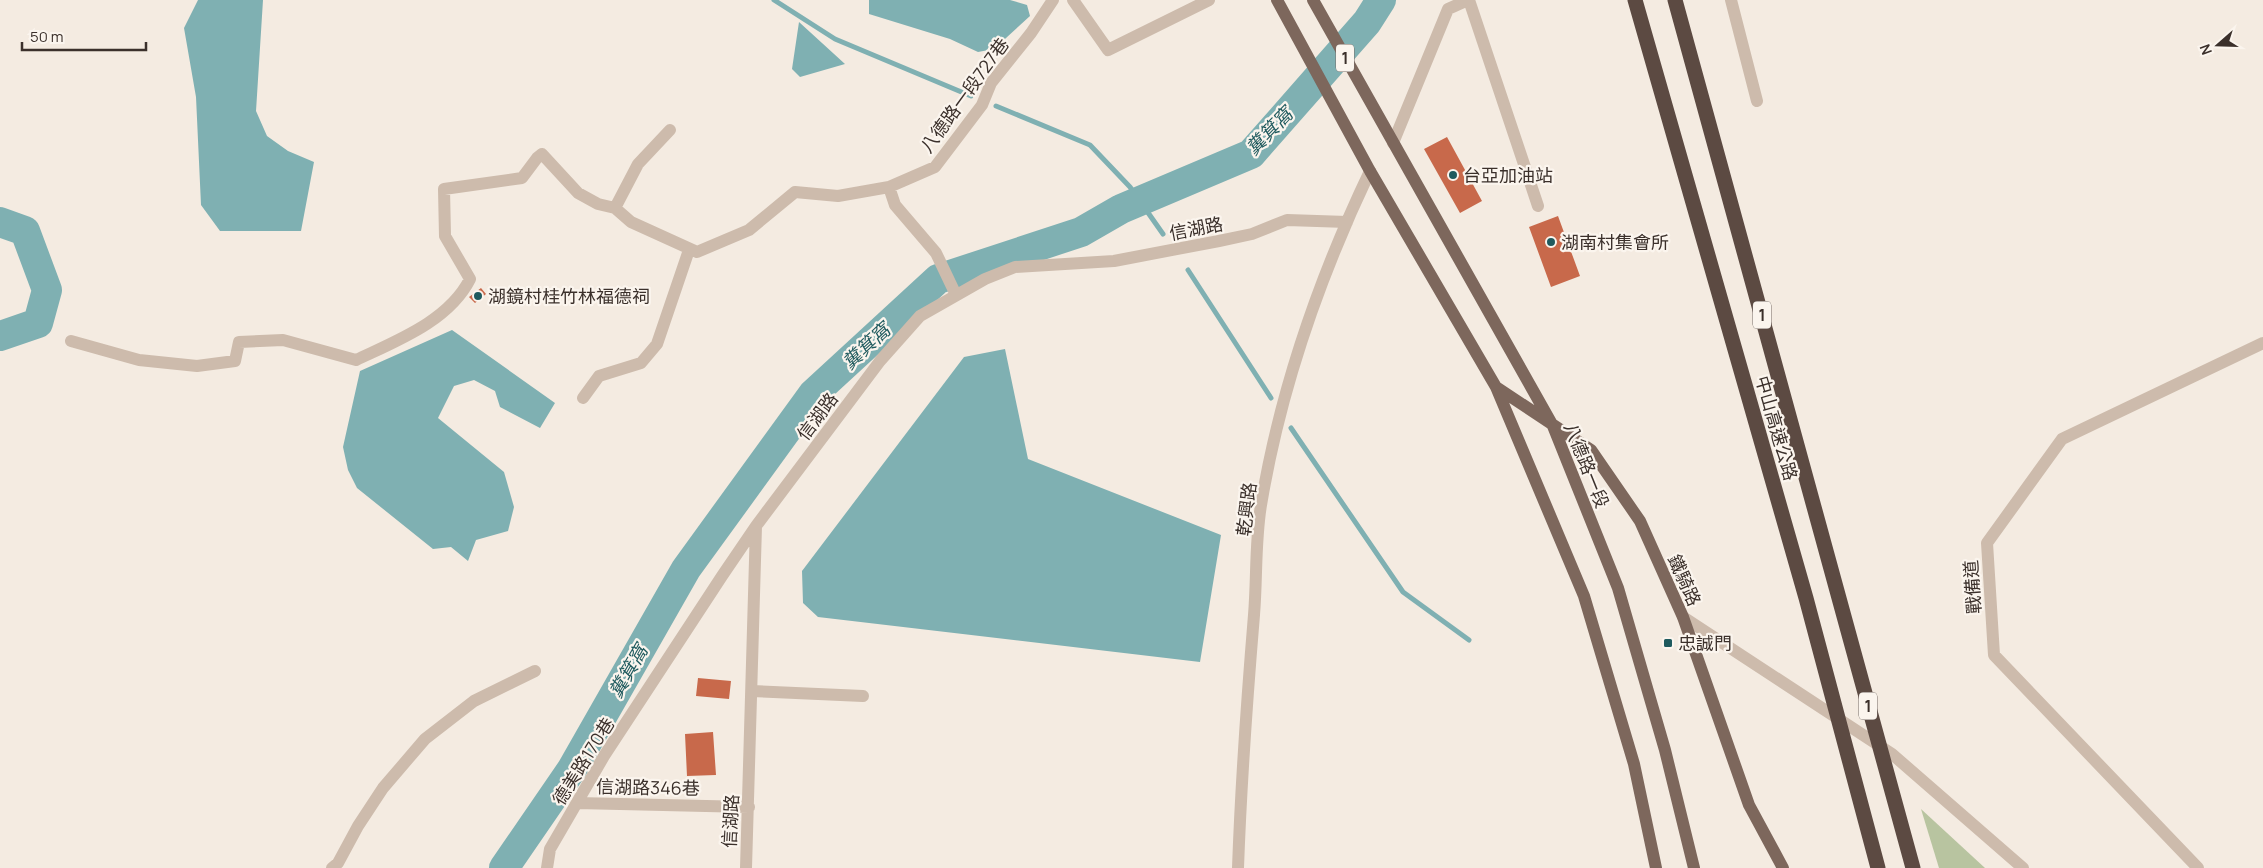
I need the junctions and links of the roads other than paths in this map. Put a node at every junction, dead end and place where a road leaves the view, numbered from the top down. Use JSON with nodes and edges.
{"nodes":[{"id":1,"x":1053,"y":0,"type":"edge"},
{"id":2,"x":1073,"y":0,"type":"edge"},
{"id":3,"x":1209,"y":0,"type":"edge"},
{"id":4,"x":1277,"y":0,"type":"edge"},
{"id":5,"x":1468,"y":0,"type":"edge"},
{"id":6,"x":1635,"y":0,"type":"edge"},
{"id":7,"x":1675,"y":0,"type":"edge"},
{"id":8,"x":1731,"y":0,"type":"edge"},
{"id":9,"x":1316,"y":5,"type":"edge"},
{"id":10,"x":1757,"y":102,"type":"dead end"},
{"id":11,"x":670,"y":130,"type":"dead end"},
{"id":12,"x":1392,"y":143,"type":"junction"},
{"id":13,"x":1370,"y":171,"type":"junction"},
{"id":14,"x":889,"y":187,"type":"junction"},
{"id":15,"x":1538,"y":206,"type":"dead end"},
{"id":16,"x":615,"y":208,"type":"junction"},
{"id":17,"x":1347,"y":222,"type":"junction"},
{"id":18,"x":689,"y":250,"type":"junction"},
{"id":19,"x":956,"y":296,"type":"junction"},
{"id":20,"x":71,"y":341,"type":"dead end"},
{"id":21,"x":2263,"y":343,"type":"edge"},
{"id":22,"x":1496,"y":387,"type":"junction"},
{"id":23,"x":583,"y":398,"type":"dead end"},
{"id":24,"x":1553,"y":426,"type":"junction"},
{"id":25,"x":756,"y":526,"type":"junction"},
{"id":26,"x":1683,"y":617,"type":"junction"},
{"id":27,"x":535,"y":671,"type":"dead end"},
{"id":28,"x":752,"y":691,"type":"junction"},
{"id":29,"x":863,"y":696,"type":"dead end"},
{"id":30,"x":577,"y":803,"type":"junction"},
{"id":31,"x":749,"y":807,"type":"junction"},
{"id":32,"x":332,"y":868,"type":"edge"},
{"id":33,"x":547,"y":868,"type":"edge"},
{"id":34,"x":746,"y":868,"type":"edge"},
{"id":35,"x":1238,"y":868,"type":"edge"},
{"id":36,"x":1656,"y":868,"type":"edge"},
{"id":37,"x":1694,"y":868,"type":"edge"},
{"id":38,"x":1784,"y":868,"type":"edge"},
{"id":39,"x":1878,"y":868,"type":"edge"},
{"id":40,"x":1913,"y":868,"type":"edge"},
{"id":41,"x":2023,"y":868,"type":"edge"},
{"id":42,"x":2198,"y":868,"type":"edge"}],
"edges":[{"from":1,"to":14,"type":"street","name":"八德路一段727巷"},
{"from":2,"to":3,"type":"street"},
{"from":4,"to":13,"type":"main road","number":"1"},
{"from":5,"to":12,"type":"street"},
{"from":5,"to":15,"type":"street"},
{"from":6,"to":39,"type":"highway","name":"中山高速公路","number":"1"},
{"from":7,"to":40,"type":"highway","name":"中山高速公路","number":"1"},
{"from":8,"to":10,"type":"street"},
{"from":9,"to":12,"type":"main road","name":"八德路一段","number":"1"},
{"from":11,"to":16,"type":"street"},
{"from":12,"to":24,"type":"main road","name":"八德路一段","number":"1"},
{"from":13,"to":17,"type":"street","name":"乾興路"},
{"from":13,"to":22,"type":"main road","number":"1"},
{"from":14,"to":18,"type":"street","name":"八德路一段727巷"},
{"from":14,"to":19,"type":"street"},
{"from":16,"to":18,"type":"street"},
{"from":16,"to":20,"type":"street"},
{"from":17,"to":19,"type":"street","name":"信湖路"},
{"from":17,"to":35,"type":"street","name":"乾興路"},
{"from":18,"to":23,"type":"street"},
{"from":19,"to":25,"type":"street","name":"信湖路"},
{"from":21,"to":42,"type":"street","name":"戰備道"},
{"from":22,"to":24,"type":"main road","name":"鐵騎路"},
{"from":22,"to":36,"type":"main road","number":"1"},
{"from":24,"to":26,"type":"main road","name":"鐵騎路"},
{"from":24,"to":37,"type":"main road","name":"八德路一段","number":"1"},
{"from":25,"to":28,"type":"street","name":"信湖路"},
{"from":25,"to":30,"type":"street","name":"德美路170巷"},
{"from":26,"to":38,"type":"main road","name":"鐵騎路"},
{"from":26,"to":41,"type":"street"},
{"from":27,"to":32,"type":"street"},
{"from":28,"to":29,"type":"street"},
{"from":28,"to":31,"type":"street","name":"信湖路"},
{"from":30,"to":31,"type":"street","name":"信湖路346巷"},
{"from":30,"to":33,"type":"street","name":"德美路170巷"},
{"from":31,"to":34,"type":"street","name":"信湖路"}]}
